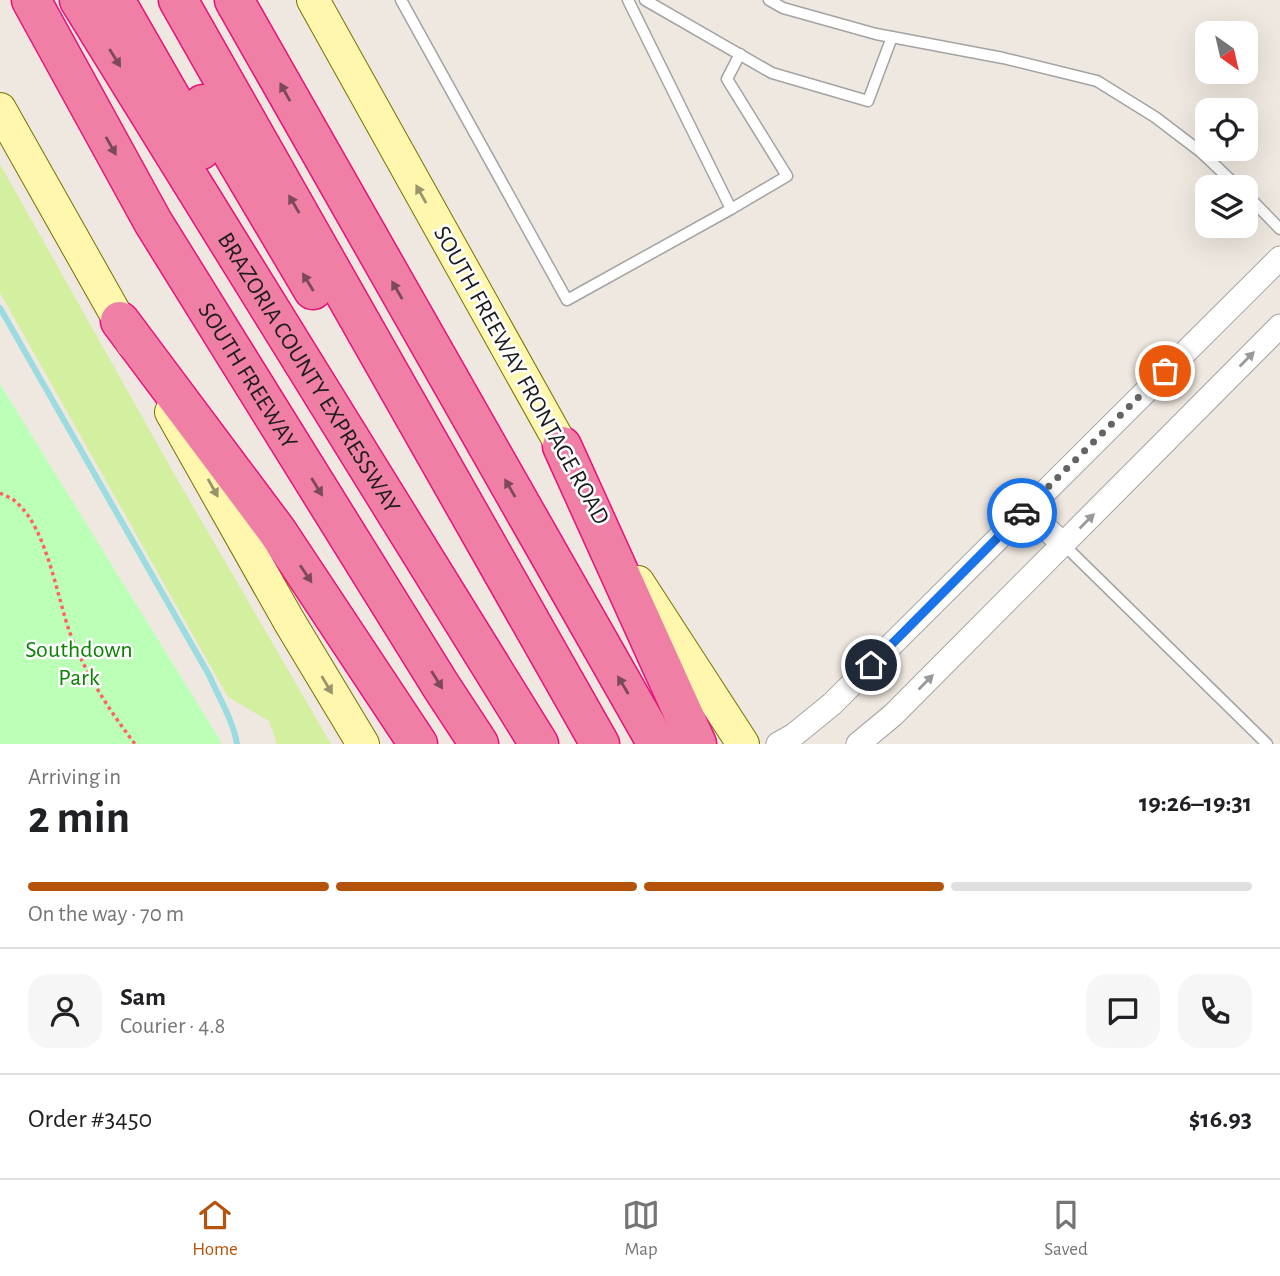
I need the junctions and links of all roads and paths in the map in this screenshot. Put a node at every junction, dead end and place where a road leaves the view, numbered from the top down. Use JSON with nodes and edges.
{"nodes":[{"id":1,"x":31,"y":0,"type":"edge"},
{"id":2,"x":79,"y":0,"type":"edge"},
{"id":3,"x":115,"y":0,"type":"edge"},
{"id":4,"x":144,"y":0,"type":"edge"},
{"id":5,"x":178,"y":0,"type":"edge"},
{"id":6,"x":234,"y":0,"type":"edge"},
{"id":7,"x":313,"y":0,"type":"edge"},
{"id":8,"x":401,"y":0,"type":"edge"},
{"id":9,"x":628,"y":0,"type":"edge"},
{"id":10,"x":645,"y":0,"type":"edge"},
{"id":11,"x":769,"y":0,"type":"edge"},
{"id":12,"x":891,"y":37,"type":"junction"},
{"id":13,"x":740,"y":54,"type":"junction"},
{"id":14,"x":0,"y":109,"type":"edge"},
{"id":15,"x":1225,"y":175,"type":"edge"},
{"id":16,"x":1258,"y":206,"type":"edge"},
{"id":17,"x":732,"y":209,"type":"junction"},
{"id":18,"x":1280,"y":229,"type":"edge"},
{"id":19,"x":1280,"y":258,"type":"edge"},
{"id":20,"x":120,"y":321,"type":"junction"},
{"id":21,"x":1280,"y":327,"type":"edge"},
{"id":22,"x":562,"y":446,"type":"junction"},
{"id":23,"x":0,"y":493,"type":"edge"},
{"id":24,"x":1026,"y":509,"type":"junction"},
{"id":25,"x":1063,"y":544,"type":"junction"},
{"id":26,"x":569,"y":690,"type":"junction"},
{"id":27,"x":532,"y":733,"type":"edge"},
{"id":28,"x":135,"y":744,"type":"edge"},
{"id":29,"x":363,"y":744,"type":"edge"},
{"id":30,"x":418,"y":744,"type":"edge"},
{"id":31,"x":479,"y":744,"type":"edge"},
{"id":32,"x":600,"y":744,"type":"edge"},
{"id":33,"x":657,"y":744,"type":"edge"},
{"id":34,"x":697,"y":744,"type":"edge"},
{"id":35,"x":743,"y":744,"type":"edge"},
{"id":36,"x":778,"y":744,"type":"edge"},
{"id":37,"x":858,"y":744,"type":"edge"},
{"id":38,"x":1267,"y":744,"type":"edge"}],
"edges":[{"from":1,"to":31,"type":"highway","name":"SOUTH FREEWAY","one_way":true},
{"from":2,"to":27,"type":"highway","name":"BRAZORIA COUNTY EXPRESSWAY","one_way":true},
{"from":3,"to":27,"type":"highway"},
{"from":26,"to":4,"type":"highway","one_way":true},
{"from":26,"to":5,"type":"highway","one_way":true},
{"from":33,"to":6,"type":"highway","one_way":true},
{"from":22,"to":7,"type":"main road","name":"SOUTH FREEWAY FRONTAGE ROAD","one_way":true},
{"from":8,"to":17,"type":"lane"},
{"from":9,"to":17,"type":"lane"},
{"from":10,"to":13,"type":"lane"},
{"from":11,"to":12,"type":"lane"},
{"from":12,"to":13,"type":"lane"},
{"from":12,"to":15,"type":"lane"},
{"from":13,"to":17,"type":"lane"},
{"from":14,"to":20,"type":"main road"},
{"from":16,"to":18,"type":"lane"},
{"from":19,"to":24,"type":"street"},
{"from":20,"to":29,"type":"main road","one_way":true},
{"from":20,"to":30,"type":"highway","one_way":true},
{"from":25,"to":21,"type":"street","one_way":true},
{"from":22,"to":34,"type":"highway"},
{"from":22,"to":35,"type":"main road","name":"SOUTH FREEWAY FRONTAGE ROAD"},
{"from":23,"to":28,"type":"path"},
{"from":24,"to":25,"type":"street"},
{"from":24,"to":36,"type":"street"},
{"from":37,"to":25,"type":"street","one_way":true},
{"from":25,"to":38,"type":"lane"},
{"from":26,"to":32,"type":"highway"}]}
